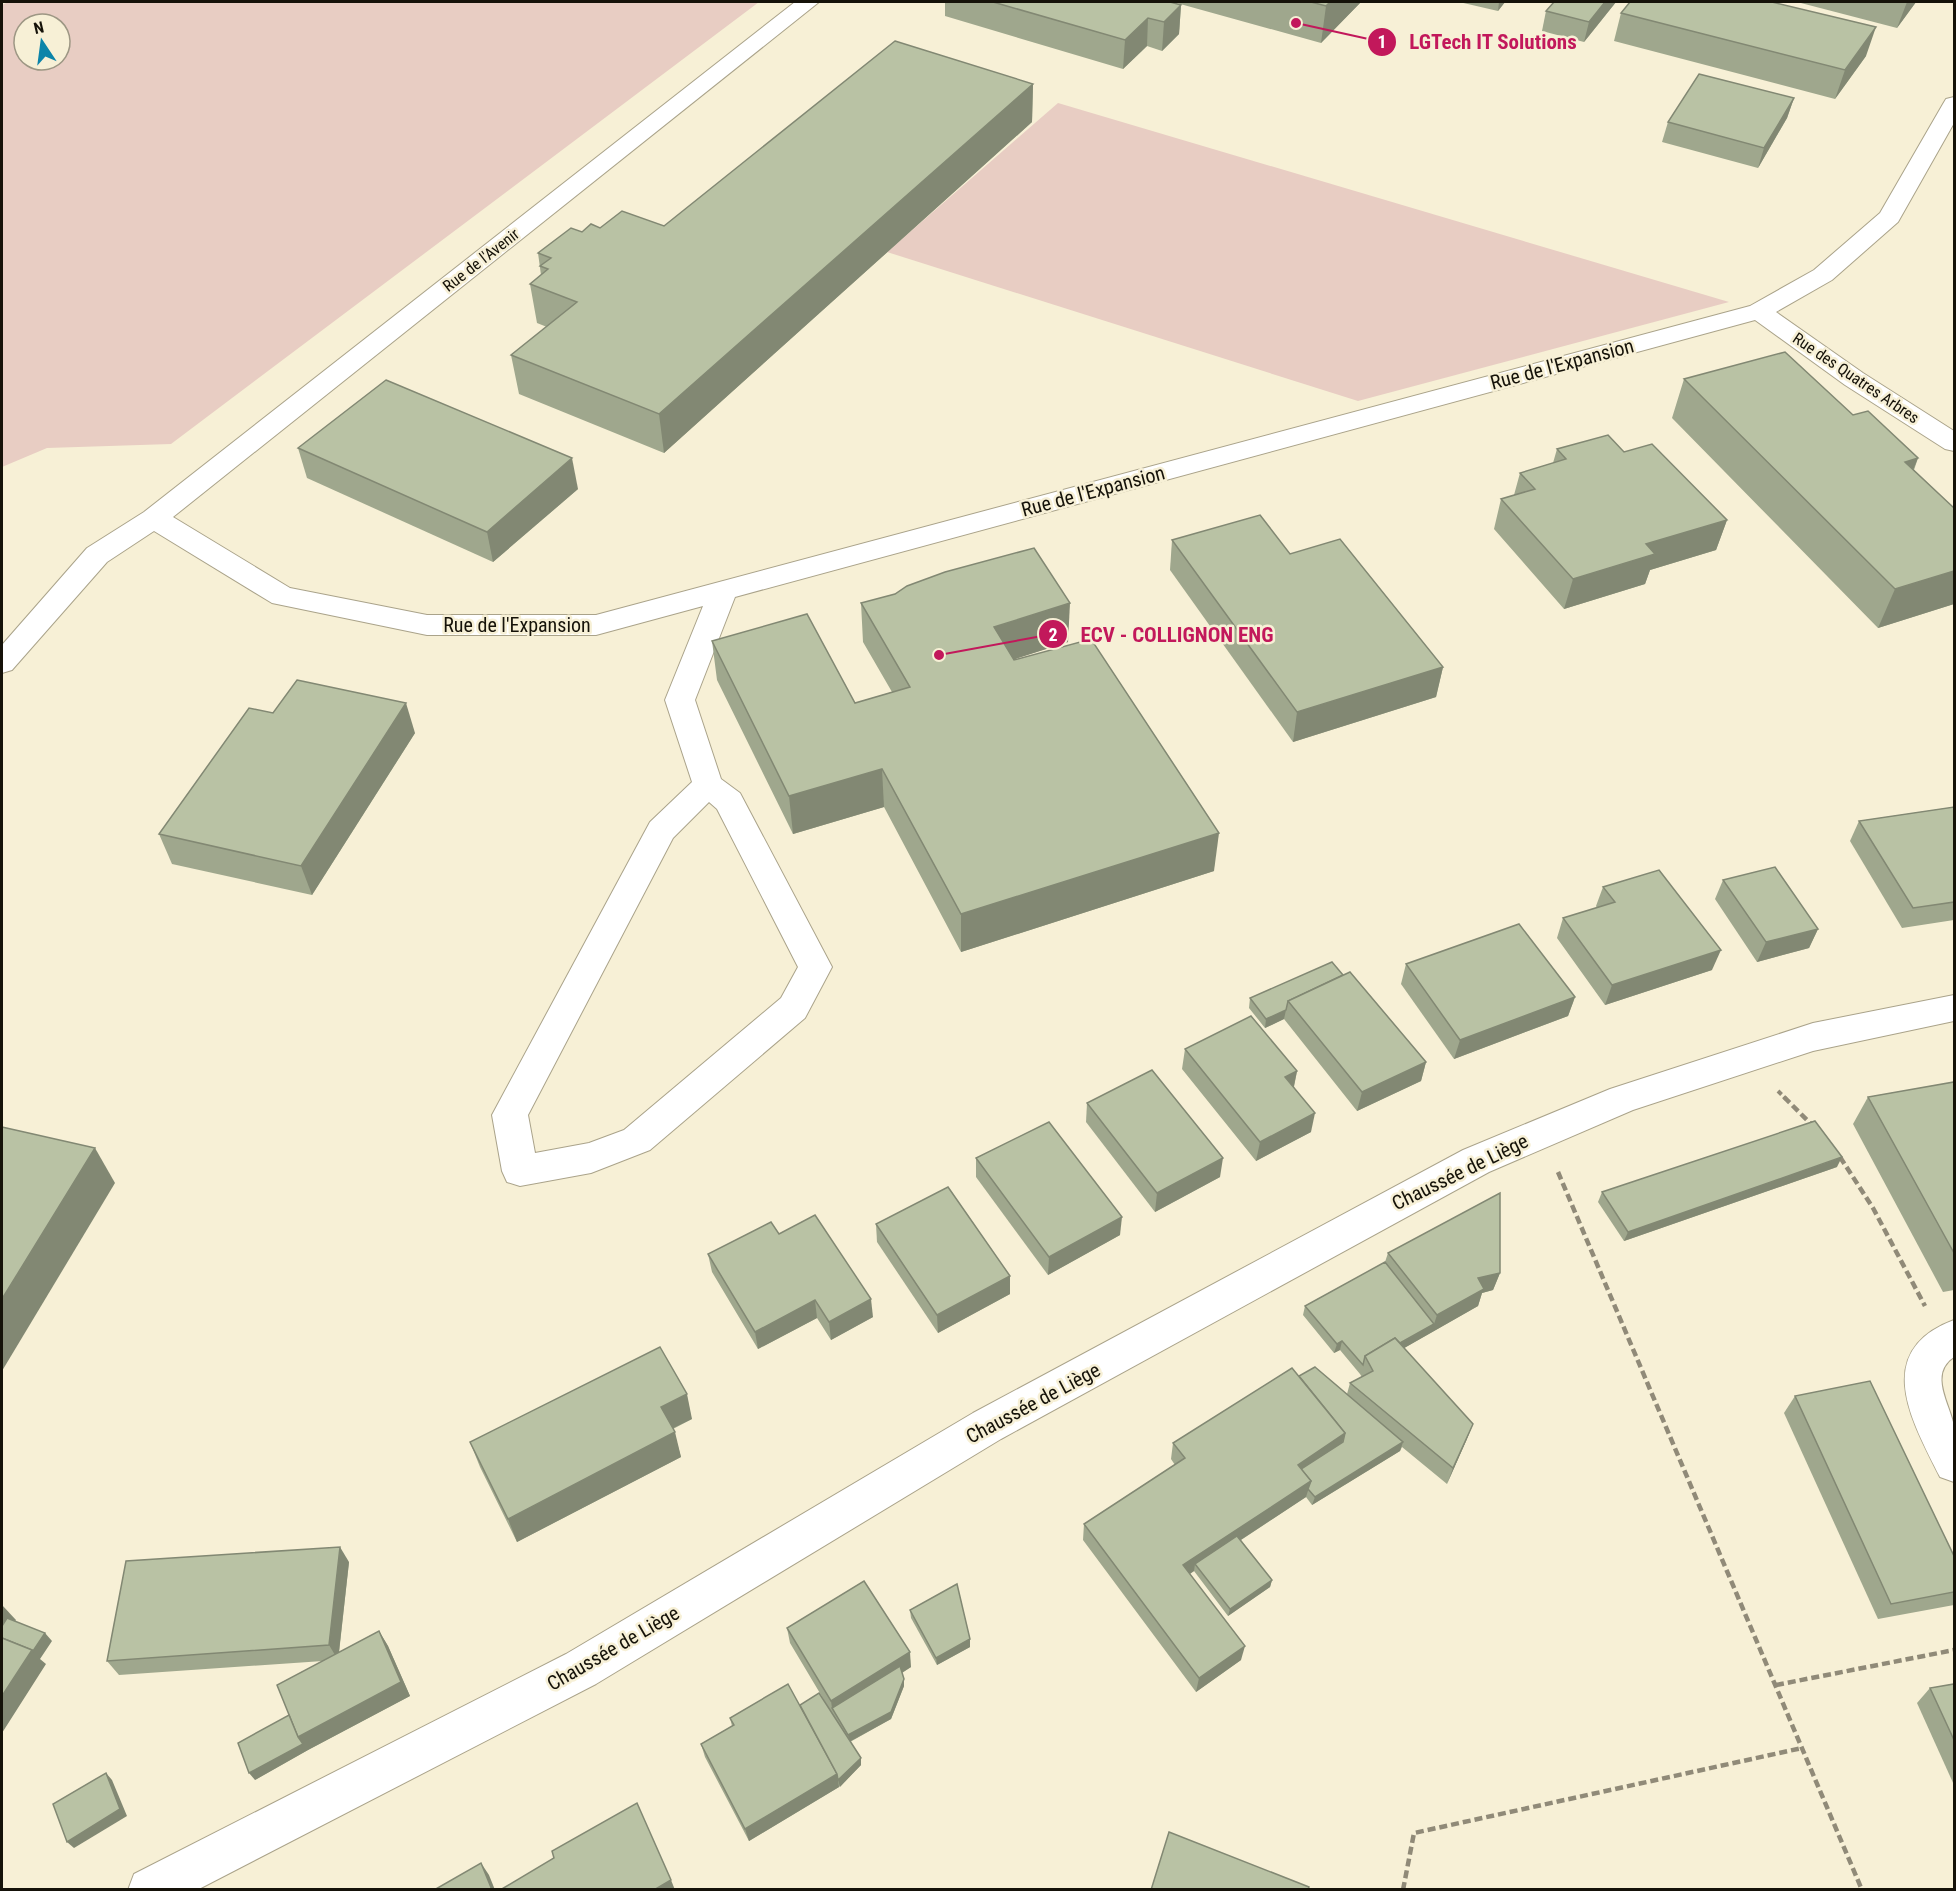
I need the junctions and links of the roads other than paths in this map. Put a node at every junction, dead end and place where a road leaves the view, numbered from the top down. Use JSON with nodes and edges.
{"nodes":[{"id":1,"x":808,"y":2,"type":"edge"},
{"id":2,"x":1954,"y":104,"type":"edge"},
{"id":3,"x":1759,"y":311,"type":"junction"},
{"id":4,"x":1954,"y":442,"type":"edge"},
{"id":5,"x":154,"y":518,"type":"junction"},
{"id":6,"x":723,"y":591,"type":"junction"},
{"id":7,"x":2,"y":663,"type":"edge"},
{"id":8,"x":708,"y":785,"type":"junction"},
{"id":9,"x":1954,"y":1008,"type":"edge"},
{"id":10,"x":1949,"y":1339,"type":"edge"},
{"id":11,"x":1954,"y":1464,"type":"edge"},
{"id":12,"x":150,"y":1890,"type":"edge"}],
"edges":[{"from":1,"to":5,"type":"street","name":"Rue de l'Avenir"},
{"from":2,"to":3,"type":"street","name":"Rue de l'Expansion"},
{"from":3,"to":4,"type":"street","name":"Rue des Quatres Arbres"},
{"from":3,"to":6,"type":"street","name":"Rue de l'Expansion"},
{"from":5,"to":6,"type":"street","name":"Rue de l'Expansion"},
{"from":5,"to":7,"type":"street","name":"Rue de l'Avenir"},
{"from":6,"to":8,"type":"street"},
{"from":8,"to":8,"type":"street"},
{"from":9,"to":12,"type":"street","name":"Chaussée de Liège"},
{"from":10,"to":11,"type":"street"}]}
